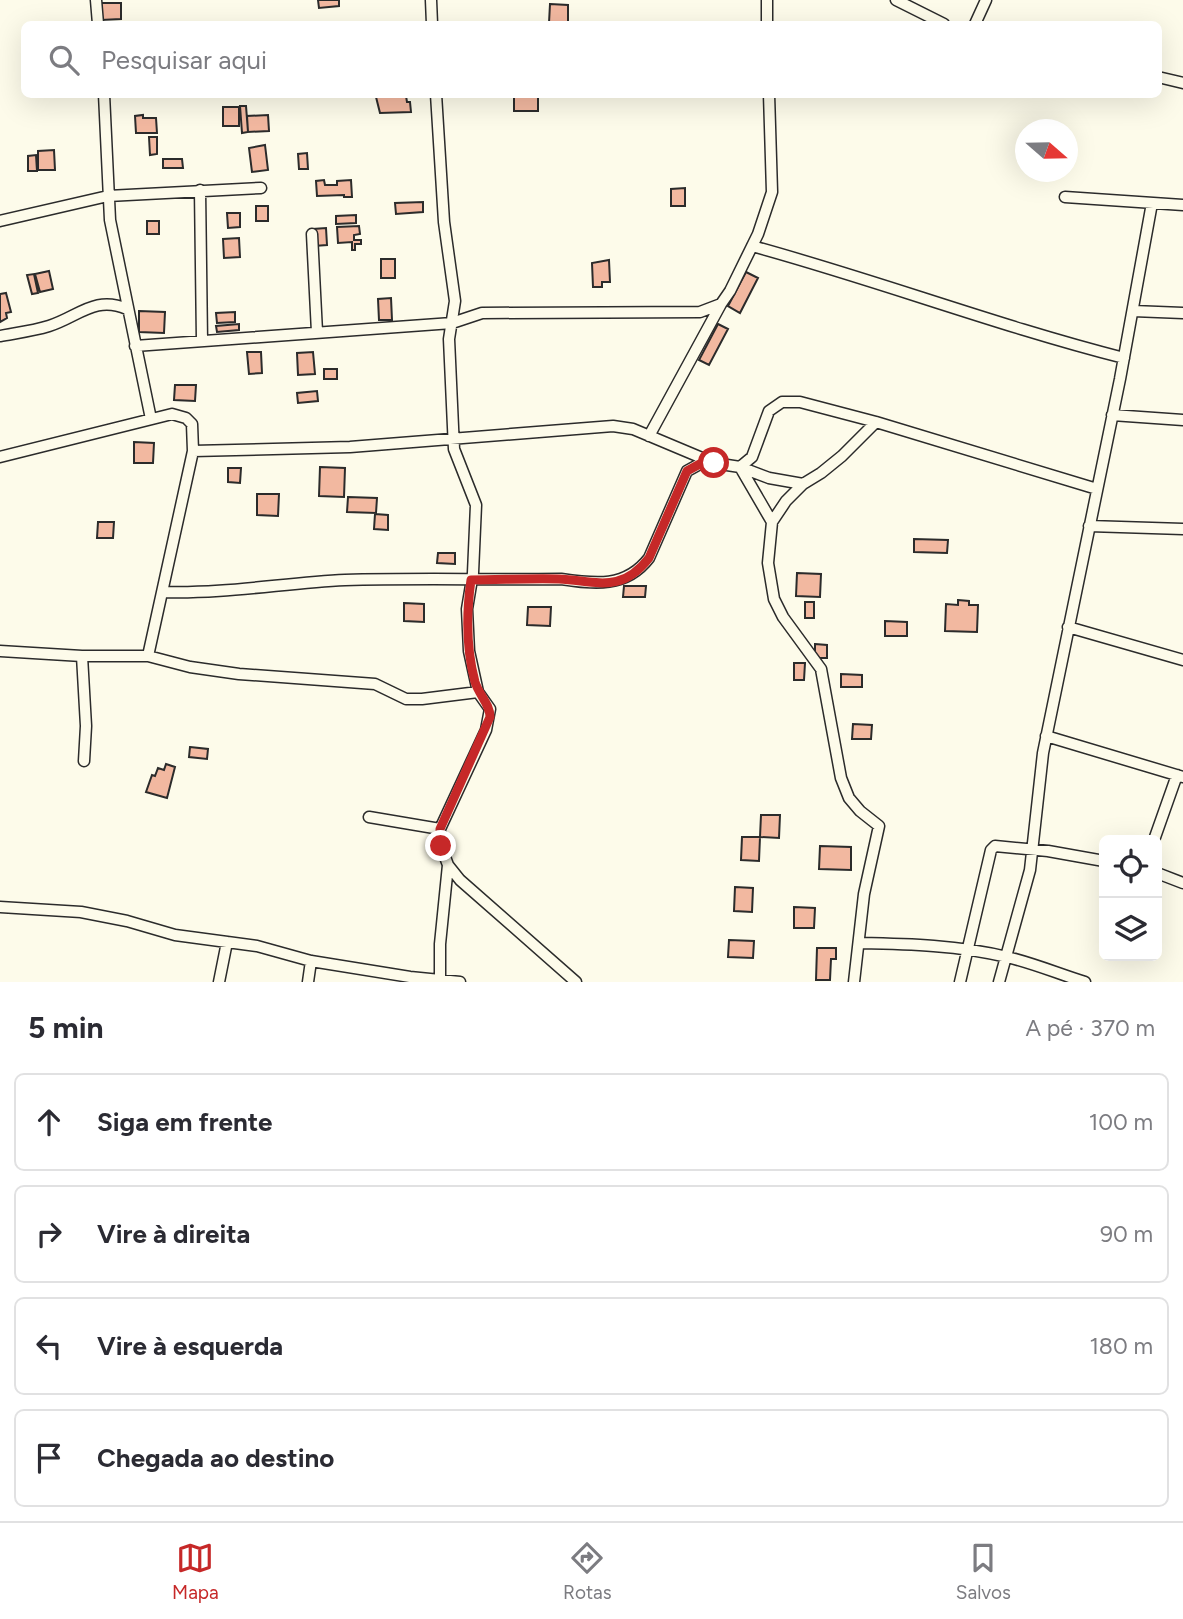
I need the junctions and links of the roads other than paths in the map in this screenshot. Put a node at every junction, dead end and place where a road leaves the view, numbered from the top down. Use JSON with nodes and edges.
{"nodes":[{"id":1,"x":96,"y":0,"type":"edge"},
{"id":2,"x":431,"y":0,"type":"edge"},
{"id":3,"x":767,"y":0,"type":"edge"},
{"id":4,"x":896,"y":0,"type":"edge"},
{"id":5,"x":986,"y":0,"type":"edge"},
{"id":6,"x":98,"y":21,"type":"edge"},
{"id":7,"x":432,"y":21,"type":"edge"},
{"id":8,"x":767,"y":21,"type":"edge"},
{"id":9,"x":938,"y":21,"type":"edge"},
{"id":10,"x":976,"y":21,"type":"edge"},
{"id":11,"x":1162,"y":78,"type":"edge"},
{"id":12,"x":1183,"y":83,"type":"edge"},
{"id":13,"x":104,"y":98,"type":"edge"},
{"id":14,"x":436,"y":98,"type":"edge"},
{"id":15,"x":769,"y":98,"type":"edge"},
{"id":16,"x":261,"y":188,"type":"dead end"},
{"id":17,"x":200,"y":190,"type":"junction"},
{"id":18,"x":108,"y":196,"type":"junction"},
{"id":19,"x":1065,"y":197,"type":"dead end"},
{"id":20,"x":1152,"y":203,"type":"junction"},
{"id":21,"x":1183,"y":205,"type":"edge"},
{"id":22,"x":0,"y":221,"type":"edge"},
{"id":23,"x":312,"y":234,"type":"dead end"},
{"id":24,"x":752,"y":246,"type":"junction"},
{"id":25,"x":722,"y":304,"type":"junction"},
{"id":26,"x":127,"y":309,"type":"junction"},
{"id":27,"x":1133,"y":311,"type":"junction"},
{"id":28,"x":1183,"y":313,"type":"edge"},
{"id":29,"x":452,"y":323,"type":"junction"},
{"id":30,"x":317,"y":332,"type":"junction"},
{"id":31,"x":0,"y":336,"type":"edge"},
{"id":32,"x":202,"y":341,"type":"junction"},
{"id":33,"x":135,"y":346,"type":"junction"},
{"id":34,"x":1124,"y":358,"type":"junction"},
{"id":35,"x":1112,"y":415,"type":"junction"},
{"id":36,"x":151,"y":419,"type":"junction"},
{"id":37,"x":1183,"y":420,"type":"edge"},
{"id":38,"x":876,"y":422,"type":"junction"},
{"id":39,"x":649,"y":436,"type":"junction"},
{"id":40,"x":453,"y":440,"type":"junction"},
{"id":41,"x":681,"y":449,"type":"junction"},
{"id":42,"x":192,"y":451,"type":"junction"},
{"id":43,"x":0,"y":457,"type":"edge"},
{"id":44,"x":707,"y":460,"type":"junction"},
{"id":45,"x":740,"y":467,"type":"junction"},
{"id":46,"x":687,"y":471,"type":"junction"},
{"id":47,"x":803,"y":484,"type":"junction"},
{"id":48,"x":1097,"y":489,"type":"junction"},
{"id":49,"x":772,"y":522,"type":"junction"},
{"id":50,"x":1089,"y":526,"type":"junction"},
{"id":51,"x":1183,"y":529,"type":"edge"},
{"id":52,"x":471,"y":580,"type":"junction"},
{"id":53,"x":163,"y":592,"type":"junction"},
{"id":54,"x":1069,"y":627,"type":"junction"},
{"id":55,"x":0,"y":652,"type":"edge"},
{"id":56,"x":82,"y":656,"type":"junction"},
{"id":57,"x":148,"y":656,"type":"junction"},
{"id":58,"x":1183,"y":660,"type":"edge"},
{"id":59,"x":478,"y":692,"type":"junction"},
{"id":60,"x":1046,"y":736,"type":"junction"},
{"id":61,"x":84,"y":761,"type":"dead end"},
{"id":62,"x":1180,"y":776,"type":"edge"},
{"id":63,"x":369,"y":817,"type":"dead end"},
{"id":64,"x":440,"y":829,"type":"junction"},
{"id":65,"x":1156,"y":835,"type":"edge"},
{"id":66,"x":1034,"y":851,"type":"junction"},
{"id":67,"x":1099,"y":860,"type":"edge"},
{"id":68,"x":448,"y":865,"type":"junction"},
{"id":69,"x":1162,"y":875,"type":"edge"},
{"id":70,"x":1183,"y":883,"type":"edge"},
{"id":71,"x":0,"y":906,"type":"edge"},
{"id":72,"x":227,"y":942,"type":"junction"},
{"id":73,"x":859,"y":943,"type":"junction"},
{"id":74,"x":967,"y":950,"type":"junction"},
{"id":75,"x":1007,"y":957,"type":"junction"},
{"id":76,"x":311,"y":961,"type":"junction"},
{"id":77,"x":440,"y":981,"type":"edge"},
{"id":78,"x":219,"y":982,"type":"edge"},
{"id":79,"x":308,"y":982,"type":"edge"},
{"id":80,"x":460,"y":982,"type":"edge"},
{"id":81,"x":576,"y":982,"type":"edge"},
{"id":82,"x":853,"y":982,"type":"edge"},
{"id":83,"x":960,"y":982,"type":"edge"},
{"id":84,"x":999,"y":982,"type":"edge"},
{"id":85,"x":1085,"y":982,"type":"edge"}],
"edges":[{"from":1,"to":6,"type":"street"},
{"from":2,"to":7,"type":"street"},
{"from":3,"to":8,"type":"street"},
{"from":4,"to":9,"type":"street"},
{"from":5,"to":10,"type":"street"},
{"from":11,"to":12,"type":"street"},
{"from":13,"to":18,"type":"street"},
{"from":14,"to":29,"type":"street"},
{"from":15,"to":24,"type":"street"},
{"from":16,"to":17,"type":"street"},
{"from":17,"to":18,"type":"street"},
{"from":17,"to":32,"type":"street"},
{"from":18,"to":22,"type":"street"},
{"from":18,"to":26,"type":"street"},
{"from":19,"to":20,"type":"street"},
{"from":20,"to":21,"type":"street"},
{"from":20,"to":27,"type":"street"},
{"from":23,"to":30,"type":"street"},
{"from":24,"to":25,"type":"street"},
{"from":24,"to":34,"type":"street"},
{"from":25,"to":29,"type":"street"},
{"from":25,"to":39,"type":"street"},
{"from":26,"to":31,"type":"street"},
{"from":26,"to":33,"type":"street"},
{"from":27,"to":28,"type":"street"},
{"from":27,"to":34,"type":"street"},
{"from":29,"to":30,"type":"street"},
{"from":29,"to":40,"type":"street"},
{"from":30,"to":32,"type":"street"},
{"from":32,"to":33,"type":"street"},
{"from":33,"to":36,"type":"street"},
{"from":34,"to":35,"type":"street"},
{"from":35,"to":37,"type":"street"},
{"from":35,"to":48,"type":"street"},
{"from":36,"to":42,"type":"street"},
{"from":36,"to":43,"type":"street"},
{"from":38,"to":45,"type":"street"},
{"from":38,"to":47,"type":"street"},
{"from":38,"to":48,"type":"street"},
{"from":39,"to":40,"type":"street"},
{"from":39,"to":41,"type":"street"},
{"from":40,"to":42,"type":"street"},
{"from":40,"to":52,"type":"street"},
{"from":41,"to":44,"type":"street"},
{"from":41,"to":46,"type":"street"},
{"from":42,"to":53,"type":"street"},
{"from":44,"to":45,"type":"street"},
{"from":44,"to":46,"type":"street"},
{"from":45,"to":47,"type":"street"},
{"from":45,"to":49,"type":"street"},
{"from":46,"to":52,"type":"street"},
{"from":47,"to":49,"type":"street"},
{"from":48,"to":50,"type":"street"},
{"from":49,"to":73,"type":"street"},
{"from":50,"to":51,"type":"street"},
{"from":50,"to":54,"type":"street"},
{"from":52,"to":53,"type":"street"},
{"from":52,"to":59,"type":"street"},
{"from":53,"to":57,"type":"street"},
{"from":54,"to":58,"type":"street"},
{"from":54,"to":60,"type":"street"},
{"from":55,"to":56,"type":"street"},
{"from":56,"to":57,"type":"street"},
{"from":56,"to":61,"type":"street"},
{"from":57,"to":59,"type":"street"},
{"from":59,"to":64,"type":"street"},
{"from":60,"to":62,"type":"street"},
{"from":60,"to":66,"type":"street"},
{"from":62,"to":65,"type":"street"},
{"from":63,"to":64,"type":"street"},
{"from":64,"to":68,"type":"street"},
{"from":66,"to":67,"type":"street"},
{"from":66,"to":74,"type":"street"},
{"from":66,"to":75,"type":"street"},
{"from":68,"to":77,"type":"street"},
{"from":68,"to":81,"type":"street"},
{"from":69,"to":70,"type":"street"},
{"from":71,"to":72,"type":"street"},
{"from":72,"to":76,"type":"street"},
{"from":72,"to":78,"type":"street"},
{"from":73,"to":74,"type":"street"},
{"from":73,"to":82,"type":"street"},
{"from":74,"to":75,"type":"street"},
{"from":74,"to":83,"type":"street"},
{"from":75,"to":84,"type":"street"},
{"from":75,"to":85,"type":"street"},
{"from":76,"to":77,"type":"street"},
{"from":76,"to":79,"type":"street"},
{"from":77,"to":80,"type":"street"}]}
